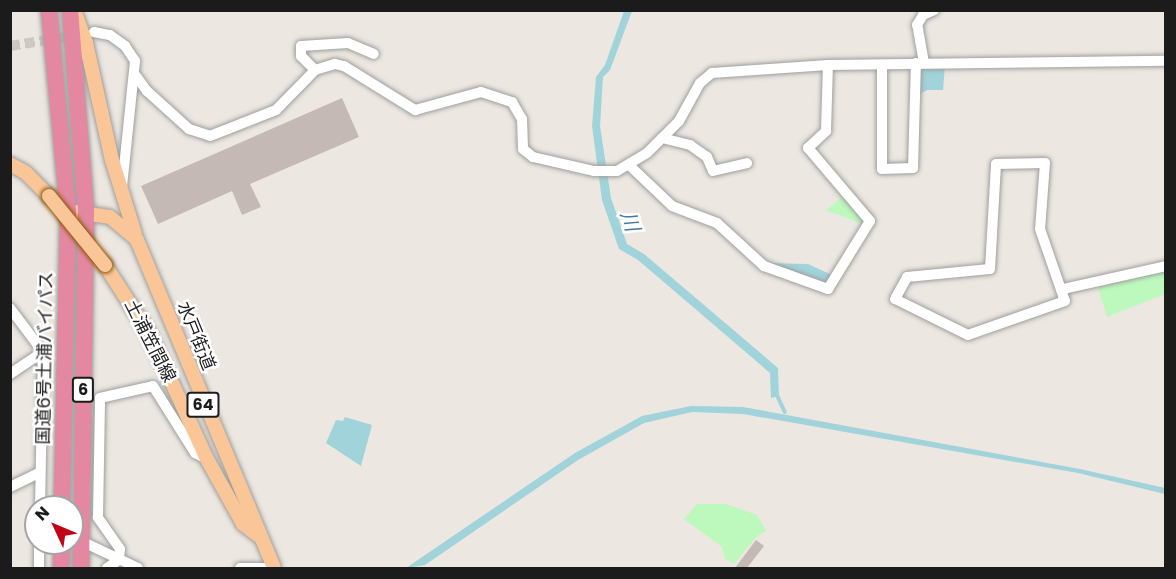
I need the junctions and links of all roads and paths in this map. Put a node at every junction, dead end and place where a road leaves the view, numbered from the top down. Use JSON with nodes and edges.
{"nodes":[{"id":1,"x":49,"y":10,"type":"edge"},
{"id":2,"x":72,"y":10,"type":"edge"},
{"id":3,"x":934,"y":10,"type":"edge"},
{"id":4,"x":94,"y":32,"type":"dead end"},
{"id":5,"x":374,"y":54,"type":"dead end"},
{"id":6,"x":1166,"y":61,"type":"edge"},
{"id":7,"x":920,"y":63,"type":"junction"},
{"id":8,"x":828,"y":65,"type":"junction"},
{"id":9,"x":882,"y":65,"type":"junction"},
{"id":10,"x":315,"y":70,"type":"junction"},
{"id":11,"x":136,"y":76,"type":"junction"},
{"id":12,"x":662,"y":138,"type":"junction"},
{"id":13,"x":747,"y":163,"type":"dead end"},
{"id":14,"x":10,"y":164,"type":"edge"},
{"id":15,"x":629,"y":165,"type":"junction"},
{"id":16,"x":121,"y":192,"type":"junction"},
{"id":17,"x":68,"y":211,"type":"junction"},
{"id":18,"x":86,"y":211,"type":"junction"},
{"id":19,"x":137,"y":240,"type":"junction"},
{"id":20,"x":1166,"y":266,"type":"edge"},
{"id":21,"x":1063,"y":289,"type":"junction"},
{"id":22,"x":10,"y":308,"type":"edge"},
{"id":23,"x":43,"y":352,"type":"junction"},
{"id":24,"x":10,"y":374,"type":"edge"},
{"id":25,"x":207,"y":459,"type":"junction"},
{"id":26,"x":39,"y":473,"type":"junction"},
{"id":27,"x":10,"y":487,"type":"edge"},
{"id":28,"x":40,"y":495,"type":"edge"},
{"id":29,"x":62,"y":495,"type":"edge"},
{"id":30,"x":82,"y":495,"type":"edge"},
{"id":31,"x":262,"y":538,"type":"junction"},
{"id":32,"x":84,"y":543,"type":"edge"},
{"id":33,"x":119,"y":561,"type":"junction"},
{"id":34,"x":107,"y":568,"type":"edge"},
{"id":35,"x":138,"y":568,"type":"edge"},
{"id":36,"x":240,"y":568,"type":"edge"},
{"id":37,"x":274,"y":568,"type":"edge"}],
"edges":[{"from":1,"to":17,"type":"highway","number":"6"},
{"from":2,"to":16,"type":"main road"},
{"from":2,"to":18,"type":"highway","number":"6"},
{"from":3,"to":7,"type":"street"},
{"from":4,"to":11,"type":"street"},
{"from":5,"to":10,"type":"street"},
{"from":6,"to":7,"type":"street"},
{"from":7,"to":9,"type":"street"},
{"from":7,"to":9,"type":"street"},
{"from":8,"to":9,"type":"street"},
{"from":8,"to":12,"type":"street"},
{"from":8,"to":15,"type":"street"},
{"from":10,"to":11,"type":"street"},
{"from":10,"to":15,"type":"street"},
{"from":11,"to":16,"type":"street"},
{"from":12,"to":13,"type":"street"},
{"from":12,"to":15,"type":"street"},
{"from":14,"to":25,"type":"main road","name":"土浦笠間線","number":"64","bridge":true},
{"from":16,"to":19,"type":"main road"},
{"from":17,"to":18,"type":"main road","name":"水戸街道","number":"64"},
{"from":17,"to":29,"type":"highway","name":"国道6号土浦バイパス","number":"6"},
{"from":18,"to":19,"type":"main road","name":"水戸街道","number":"64"},
{"from":18,"to":30,"type":"highway","number":"6"},
{"from":19,"to":31,"type":"main road","name":"水戸街道","number":"64"},
{"from":20,"to":21,"type":"street"},
{"from":21,"to":21,"type":"street"},
{"from":22,"to":23,"type":"street"},
{"from":23,"to":24,"type":"street"},
{"from":23,"to":26,"type":"street"},
{"from":25,"to":31,"type":"main road","name":"土浦笠間線","number":"64"},
{"from":25,"to":33,"type":"street"},
{"from":26,"to":27,"type":"street"},
{"from":26,"to":28,"type":"street"},
{"from":31,"to":37,"type":"main road","name":"水戸街道","number":"64"},
{"from":32,"to":33,"type":"street"},
{"from":33,"to":34,"type":"street"},
{"from":33,"to":35,"type":"street"},
{"from":36,"to":37,"type":"street"}]}
